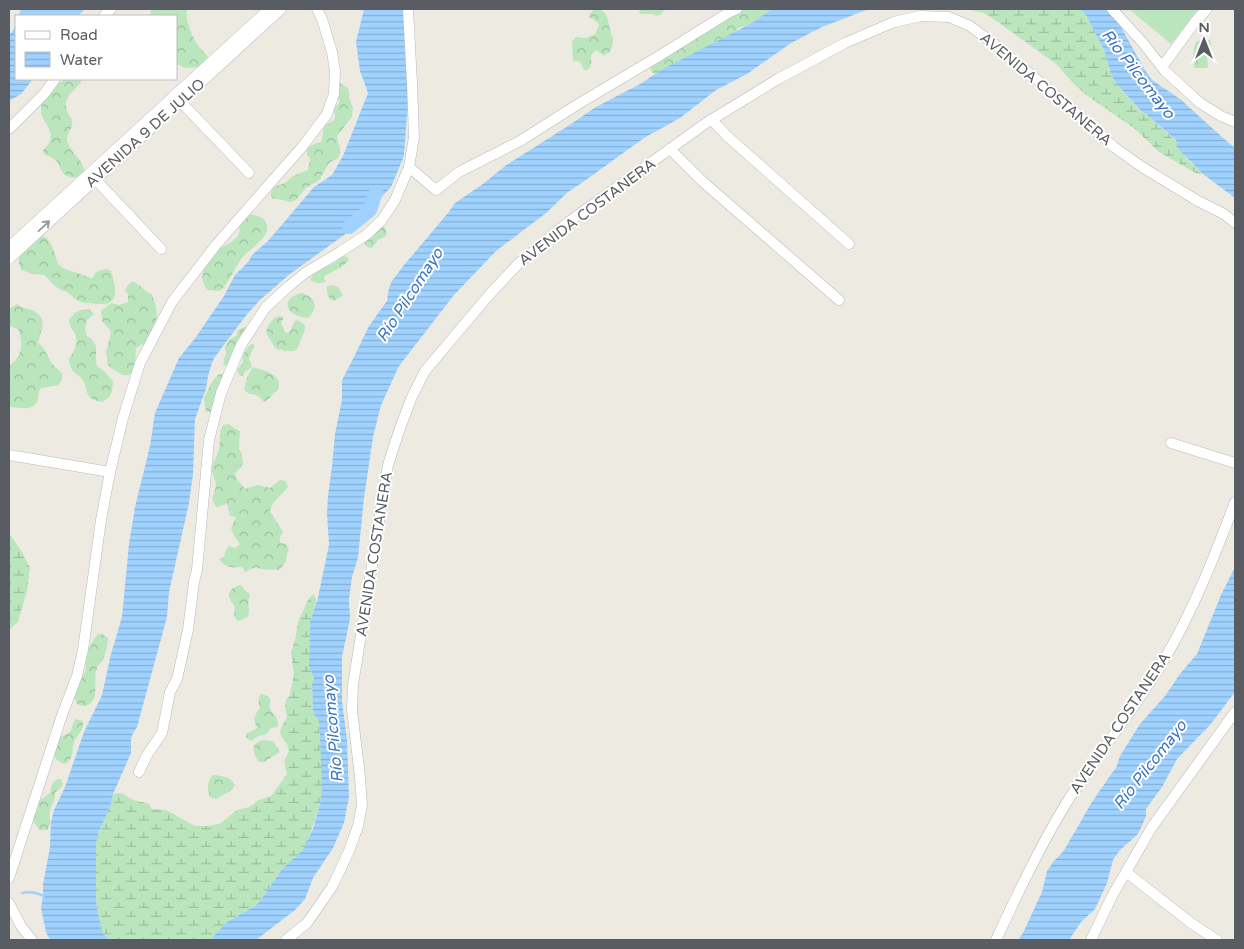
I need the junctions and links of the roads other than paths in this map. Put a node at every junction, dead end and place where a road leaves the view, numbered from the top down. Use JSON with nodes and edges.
{"nodes":[{"id":1,"x":269,"y":9,"type":"edge"},
{"id":2,"x":281,"y":9,"type":"edge"},
{"id":3,"x":318,"y":9,"type":"edge"},
{"id":4,"x":408,"y":9,"type":"edge"},
{"id":5,"x":737,"y":9,"type":"edge"},
{"id":6,"x":1112,"y":9,"type":"edge"},
{"id":7,"x":1207,"y":9,"type":"edge"},
{"id":8,"x":1162,"y":67,"type":"junction"},
{"id":9,"x":54,"y":80,"type":"edge"},
{"id":10,"x":180,"y":101,"type":"junction"},
{"id":11,"x":712,"y":120,"type":"junction"},
{"id":12,"x":1235,"y":122,"type":"edge"},
{"id":13,"x":9,"y":129,"type":"edge"},
{"id":14,"x":133,"y":138,"type":"junction"},
{"id":15,"x":670,"y":149,"type":"junction"},
{"id":16,"x":409,"y":166,"type":"junction"},
{"id":17,"x":248,"y":173,"type":"dead end"},
{"id":18,"x":95,"y":178,"type":"junction"},
{"id":19,"x":1235,"y":222,"type":"edge"},
{"id":20,"x":849,"y":244,"type":"dead end"},
{"id":21,"x":9,"y":247,"type":"edge"},
{"id":22,"x":161,"y":250,"type":"dead end"},
{"id":23,"x":9,"y":259,"type":"edge"},
{"id":24,"x":839,"y":300,"type":"dead end"},
{"id":25,"x":1171,"y":443,"type":"dead end"},
{"id":26,"x":9,"y":455,"type":"edge"},
{"id":27,"x":1235,"y":463,"type":"edge"},
{"id":28,"x":110,"y":472,"type":"junction"},
{"id":29,"x":1235,"y":502,"type":"edge"},
{"id":30,"x":1235,"y":712,"type":"edge"},
{"id":31,"x":1231,"y":726,"type":"edge"},
{"id":32,"x":139,"y":772,"type":"dead end"},
{"id":33,"x":1126,"y":872,"type":"junction"},
{"id":34,"x":9,"y":878,"type":"edge"},
{"id":35,"x":9,"y":903,"type":"edge"},
{"id":36,"x":32,"y":940,"type":"edge"},
{"id":37,"x":286,"y":940,"type":"edge"},
{"id":38,"x":996,"y":940,"type":"edge"},
{"id":39,"x":1091,"y":940,"type":"edge"},
{"id":40,"x":1217,"y":940,"type":"edge"}],
"edges":[{"from":1,"to":14,"type":"street","name":"AVENIDA 9 DE JULIO"},
{"from":2,"to":10,"type":"street","name":"AVENIDA 9 DE JULIO"},
{"from":3,"to":28,"type":"street"},
{"from":4,"to":16,"type":"street"},
{"from":5,"to":16,"type":"street"},
{"from":6,"to":8,"type":"street"},
{"from":7,"to":8,"type":"street"},
{"from":8,"to":12,"type":"street"},
{"from":9,"to":13,"type":"street"},
{"from":10,"to":14,"type":"street","name":"AVENIDA 9 DE JULIO"},
{"from":10,"to":17,"type":"street"},
{"from":11,"to":15,"type":"street","name":"AVENIDA COSTANERA"},
{"from":11,"to":19,"type":"street","name":"AVENIDA COSTANERA"},
{"from":11,"to":20,"type":"street"},
{"from":14,"to":18,"type":"street","name":"AVENIDA 9 DE JULIO"},
{"from":14,"to":21,"type":"street","name":"AVENIDA 9 DE JULIO"},
{"from":15,"to":24,"type":"street"},
{"from":15,"to":37,"type":"street","name":"AVENIDA COSTANERA"},
{"from":16,"to":32,"type":"street"},
{"from":18,"to":22,"type":"street"},
{"from":23,"to":18,"type":"street","name":"AVENIDA 9 DE JULIO","one_way":true},
{"from":25,"to":27,"type":"street"},
{"from":26,"to":28,"type":"street"},
{"from":28,"to":34,"type":"street"},
{"from":29,"to":38,"type":"street","name":"AVENIDA COSTANERA"},
{"from":30,"to":31,"type":"street"},
{"from":31,"to":33,"type":"street"},
{"from":33,"to":39,"type":"street"},
{"from":33,"to":40,"type":"street"},
{"from":35,"to":36,"type":"street"}]}
